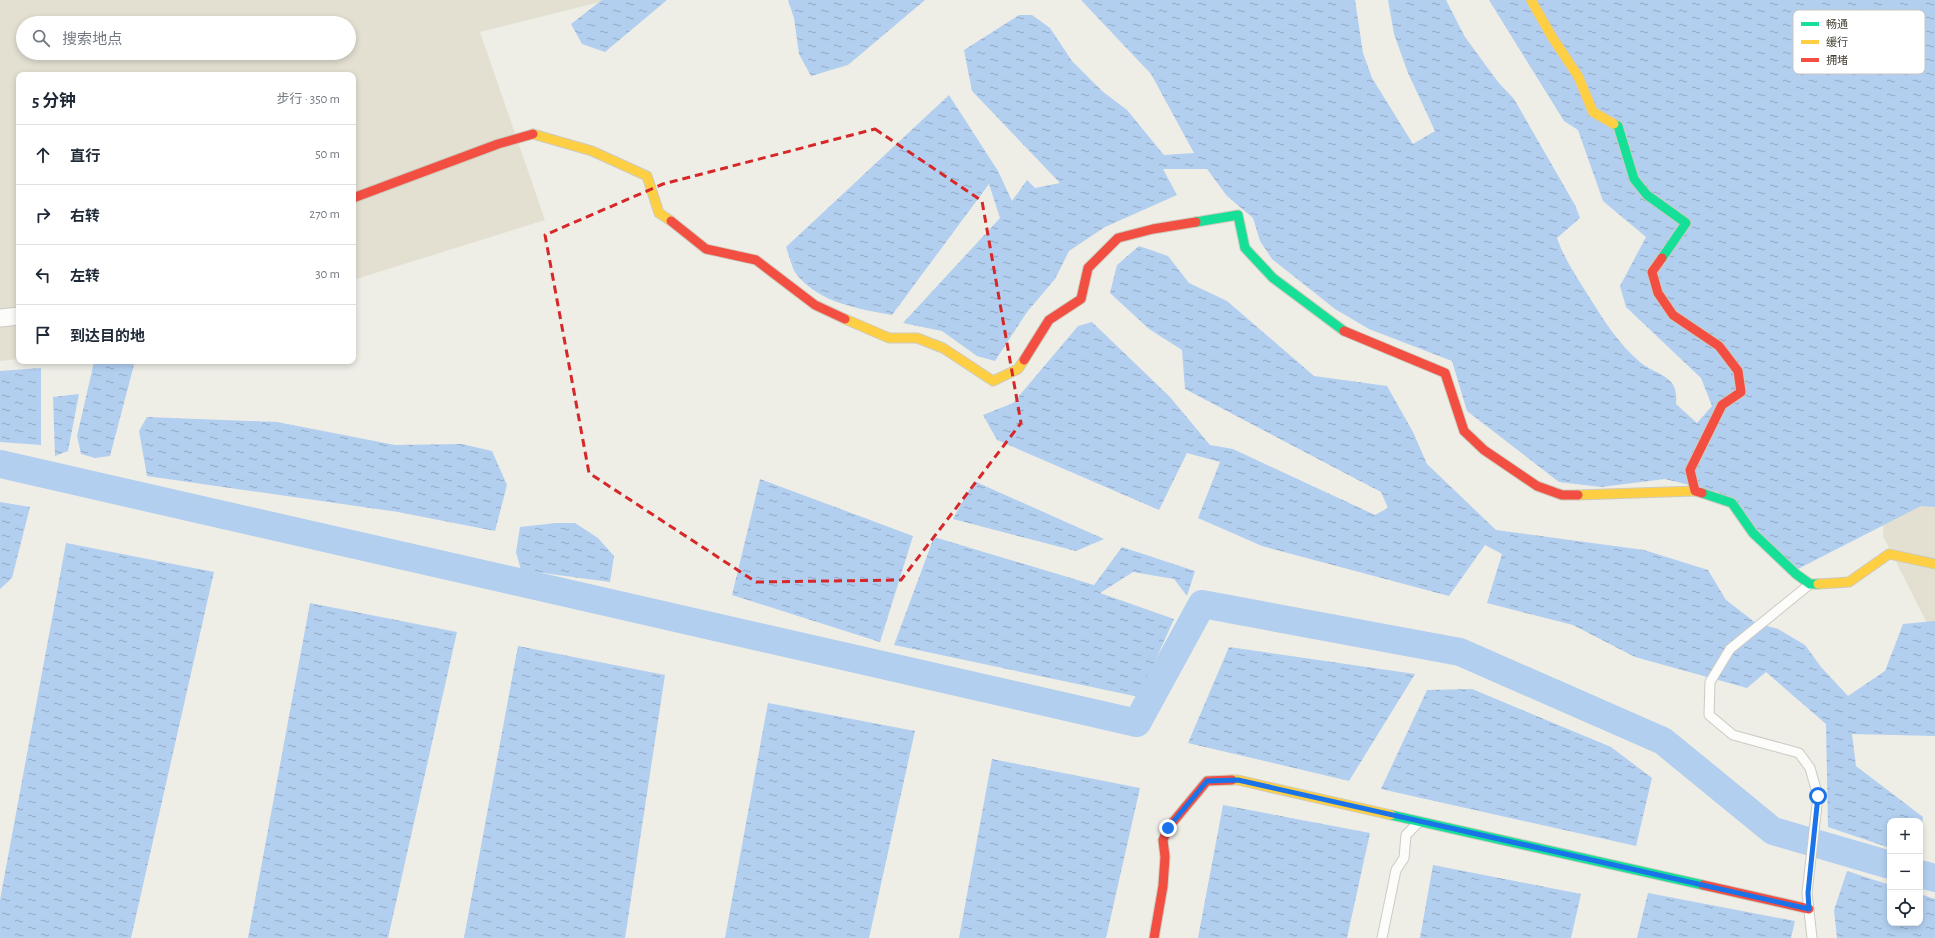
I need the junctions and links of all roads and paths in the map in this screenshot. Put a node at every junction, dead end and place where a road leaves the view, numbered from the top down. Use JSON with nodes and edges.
{"nodes":[{"id":1,"x":1531,"y":0,"type":"edge"},
{"id":2,"x":356,"y":197,"type":"edge"},
{"id":3,"x":16,"y":316,"type":"edge"},
{"id":4,"x":0,"y":318,"type":"edge"},
{"id":5,"x":1695,"y":491,"type":"junction"},
{"id":6,"x":1935,"y":564,"type":"edge"},
{"id":7,"x":1810,"y":584,"type":"junction"},
{"id":8,"x":1420,"y":821,"type":"junction"},
{"id":9,"x":1809,"y":909,"type":"junction"},
{"id":10,"x":1154,"y":938,"type":"edge"},
{"id":11,"x":1382,"y":938,"type":"edge"},
{"id":12,"x":1812,"y":938,"type":"edge"}],
"edges":[{"from":1,"to":5,"type":"street"},
{"from":2,"to":5,"type":"street"},
{"from":3,"to":4,"type":"street"},
{"from":5,"to":7,"type":"street"},
{"from":6,"to":7,"type":"street"},
{"from":7,"to":9,"type":"lane"},
{"from":8,"to":9,"type":"street"},
{"from":8,"to":10,"type":"street"},
{"from":8,"to":11,"type":"lane"},
{"from":9,"to":12,"type":"lane"}]}
